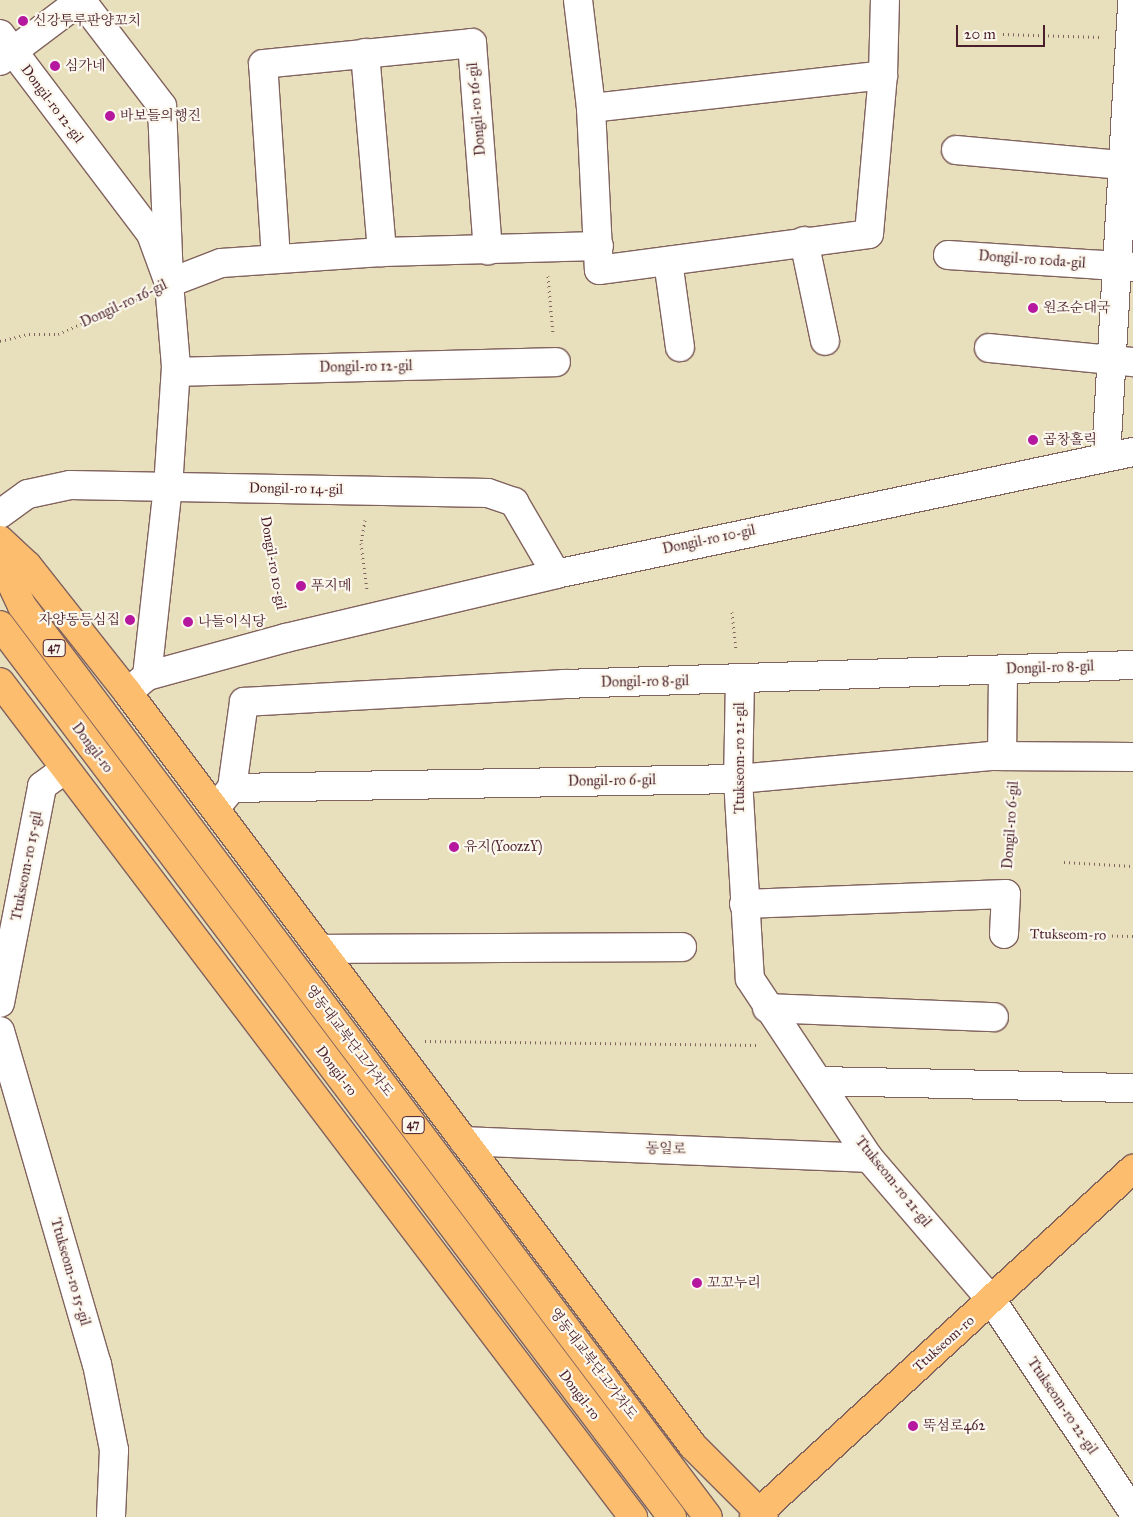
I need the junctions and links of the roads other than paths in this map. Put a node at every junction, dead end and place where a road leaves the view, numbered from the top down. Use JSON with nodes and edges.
{"nodes":[{"id":1,"x":81,"y":0,"type":"edge"},
{"id":2,"x":578,"y":0,"type":"edge"},
{"id":3,"x":885,"y":0,"type":"edge"},
{"id":4,"x":1132,"y":0,"type":"edge"},
{"id":5,"x":1131,"y":39,"type":"edge"},
{"id":6,"x":4,"y":49,"type":"edge"},
{"id":7,"x":365,"y":53,"type":"junction"},
{"id":8,"x":883,"y":75,"type":"junction"},
{"id":9,"x":591,"y":108,"type":"junction"},
{"id":10,"x":956,"y":150,"type":"dead end"},
{"id":11,"x":1126,"y":161,"type":"edge"},
{"id":12,"x":804,"y":241,"type":"junction"},
{"id":13,"x":600,"y":246,"type":"junction"},
{"id":14,"x":488,"y":250,"type":"junction"},
{"id":15,"x":382,"y":252,"type":"junction"},
{"id":16,"x":948,"y":254,"type":"dead end"},
{"id":17,"x":276,"y":258,"type":"junction"},
{"id":18,"x":668,"y":261,"type":"junction"},
{"id":19,"x":1125,"y":267,"type":"edge"},
{"id":20,"x":169,"y":283,"type":"junction"},
{"id":21,"x":826,"y":340,"type":"dead end"},
{"id":22,"x":680,"y":347,"type":"dead end"},
{"id":23,"x":989,"y":348,"type":"dead end"},
{"id":24,"x":1122,"y":361,"type":"edge"},
{"id":25,"x":556,"y":362,"type":"road end"},
{"id":26,"x":176,"y":372,"type":"junction"},
{"id":27,"x":1133,"y":452,"type":"edge"},
{"id":28,"x":1106,"y":457,"type":"junction"},
{"id":29,"x":168,"y":486,"type":"junction"},
{"id":30,"x":0,"y":514,"type":"edge"},
{"id":31,"x":0,"y":540,"type":"edge"},
{"id":32,"x":0,"y":559,"type":"edge"},
{"id":33,"x":556,"y":574,"type":"junction"},
{"id":34,"x":0,"y":625,"type":"edge"},
{"id":35,"x":1133,"y":665,"type":"edge"},
{"id":36,"x":1003,"y":670,"type":"junction"},
{"id":37,"x":740,"y":680,"type":"junction"},
{"id":38,"x":137,"y":684,"type":"junction"},
{"id":39,"x":4,"y":696,"type":"edge"},
{"id":40,"x":1009,"y":756,"type":"junction"},
{"id":41,"x":1133,"y":757,"type":"edge"},
{"id":42,"x":64,"y":770,"type":"junction"},
{"id":43,"x":738,"y":779,"type":"junction"},
{"id":44,"x":223,"y":798,"type":"junction"},
{"id":45,"x":744,"y":904,"type":"junction"},
{"id":46,"x":1004,"y":934,"type":"road end"},
{"id":47,"x":682,"y":947,"type":"dead end"},
{"id":48,"x":321,"y":949,"type":"junction"},
{"id":49,"x":0,"y":1003,"type":"edge"},
{"id":50,"x":767,"y":1008,"type":"junction"},
{"id":51,"x":994,"y":1017,"type":"dead end"},
{"id":52,"x":0,"y":1031,"type":"edge"},
{"id":53,"x":4,"y":1060,"type":"edge"},
{"id":54,"x":819,"y":1081,"type":"junction"},
{"id":55,"x":1133,"y":1088,"type":"edge"},
{"id":56,"x":464,"y":1141,"type":"junction"},
{"id":57,"x":869,"y":1158,"type":"junction"},
{"id":58,"x":1133,"y":1169,"type":"edge"},
{"id":59,"x":992,"y":1300,"type":"junction"},
{"id":60,"x":1133,"y":1512,"type":"edge"},
{"id":61,"x":759,"y":1515,"type":"edge"},
{"id":62,"x":110,"y":1517,"type":"edge"},
{"id":63,"x":633,"y":1517,"type":"edge"},
{"id":64,"x":672,"y":1517,"type":"edge"},
{"id":65,"x":708,"y":1517,"type":"edge"}],
"edges":[{"from":1,"to":6,"type":"street"},
{"from":1,"to":20,"type":"street","name":"Dongil-ro 12-gil"},
{"from":2,"to":9,"type":"street"},
{"from":3,"to":8,"type":"street"},
{"from":4,"to":5,"type":"street"},
{"from":5,"to":11,"type":"street"},
{"from":6,"to":20,"type":"street","name":"Dongil-ro 12-gil"},
{"from":7,"to":14,"type":"street","name":"Dongil-ro 16-gil"},
{"from":7,"to":15,"type":"street"},
{"from":7,"to":17,"type":"street","name":"Dongil-ro 16-gil"},
{"from":8,"to":9,"type":"street"},
{"from":8,"to":12,"type":"street"},
{"from":9,"to":13,"type":"street"},
{"from":10,"to":11,"type":"street"},
{"from":11,"to":19,"type":"street"},
{"from":12,"to":18,"type":"street"},
{"from":12,"to":21,"type":"street"},
{"from":13,"to":14,"type":"street","name":"Dongil-ro 16-gil"},
{"from":13,"to":18,"type":"street"},
{"from":14,"to":15,"type":"street","name":"Dongil-ro 16-gil"},
{"from":15,"to":17,"type":"street","name":"Dongil-ro 16-gil"},
{"from":16,"to":19,"type":"street","name":"Dongil-ro 10da-gil"},
{"from":17,"to":20,"type":"street","name":"Dongil-ro 16-gil"},
{"from":18,"to":22,"type":"street"},
{"from":19,"to":24,"type":"street"},
{"from":20,"to":26,"type":"street","name":"Dongil-ro 12-gil"},
{"from":23,"to":24,"type":"street"},
{"from":24,"to":28,"type":"street"},
{"from":25,"to":26,"type":"street","name":"Dongil-ro 12-gil"},
{"from":26,"to":29,"type":"street","name":"Dongil-ro 12-gil"},
{"from":27,"to":28,"type":"street","name":"Dongil-ro 10-gil"},
{"from":28,"to":33,"type":"street","name":"Dongil-ro 10-gil"},
{"from":29,"to":30,"type":"street","name":"Dongil-ro 14-gil"},
{"from":29,"to":33,"type":"street","name":"Dongil-ro 14-gil"},
{"from":29,"to":38,"type":"street","name":"Dongil-ro 12-gil"},
{"from":31,"to":38,"type":"main road"},
{"from":32,"to":65,"type":"main road","name":"영동대교북단고가차도","number":"47"},
{"from":33,"to":38,"type":"street","name":"Dongil-ro 10-gil"},
{"from":34,"to":64,"type":"main road","name":"Dongil-ro","number":"47"},
{"from":35,"to":36,"type":"street","name":"Dongil-ro 8-gil"},
{"from":36,"to":37,"type":"street","name":"Dongil-ro 8-gil"},
{"from":36,"to":40,"type":"street"},
{"from":37,"to":43,"type":"street","name":"Ttukseom-ro 21-gil"},
{"from":37,"to":44,"type":"street","name":"Dongil-ro 8-gil"},
{"from":38,"to":44,"type":"main road"},
{"from":39,"to":42,"type":"main road"},
{"from":40,"to":41,"type":"street","name":"Dongil-ro 6-gil"},
{"from":40,"to":43,"type":"street","name":"Dongil-ro 6-gil"},
{"from":42,"to":49,"type":"street","name":"Ttukseom-ro 15-gil"},
{"from":42,"to":63,"type":"main road"},
{"from":43,"to":44,"type":"street","name":"Dongil-ro 6-gil"},
{"from":43,"to":45,"type":"street","name":"Ttukseom-ro 21-gil"},
{"from":44,"to":48,"type":"main road"},
{"from":45,"to":46,"type":"street"},
{"from":45,"to":50,"type":"street","name":"Ttukseom-ro 21-gil"},
{"from":47,"to":48,"type":"street"},
{"from":48,"to":56,"type":"main road"},
{"from":50,"to":51,"type":"street"},
{"from":50,"to":54,"type":"street","name":"Ttukseom-ro 21-gil"},
{"from":52,"to":53,"type":"street","name":"Ttukseom-ro 15-gil"},
{"from":53,"to":62,"type":"street","name":"Ttukseom-ro 15-gil"},
{"from":54,"to":55,"type":"street"},
{"from":54,"to":57,"type":"street","name":"Ttukseom-ro 21-gil"},
{"from":56,"to":57,"type":"street","name":"동일로"},
{"from":56,"to":61,"type":"main road"},
{"from":57,"to":59,"type":"street","name":"Ttukseom-ro 21-gil"},
{"from":58,"to":59,"type":"main road","name":"Ttukseom-ro"},
{"from":59,"to":60,"type":"street","name":"Ttukseom-ro 22-gil"},
{"from":59,"to":61,"type":"main road","name":"Ttukseom-ro"}]}
